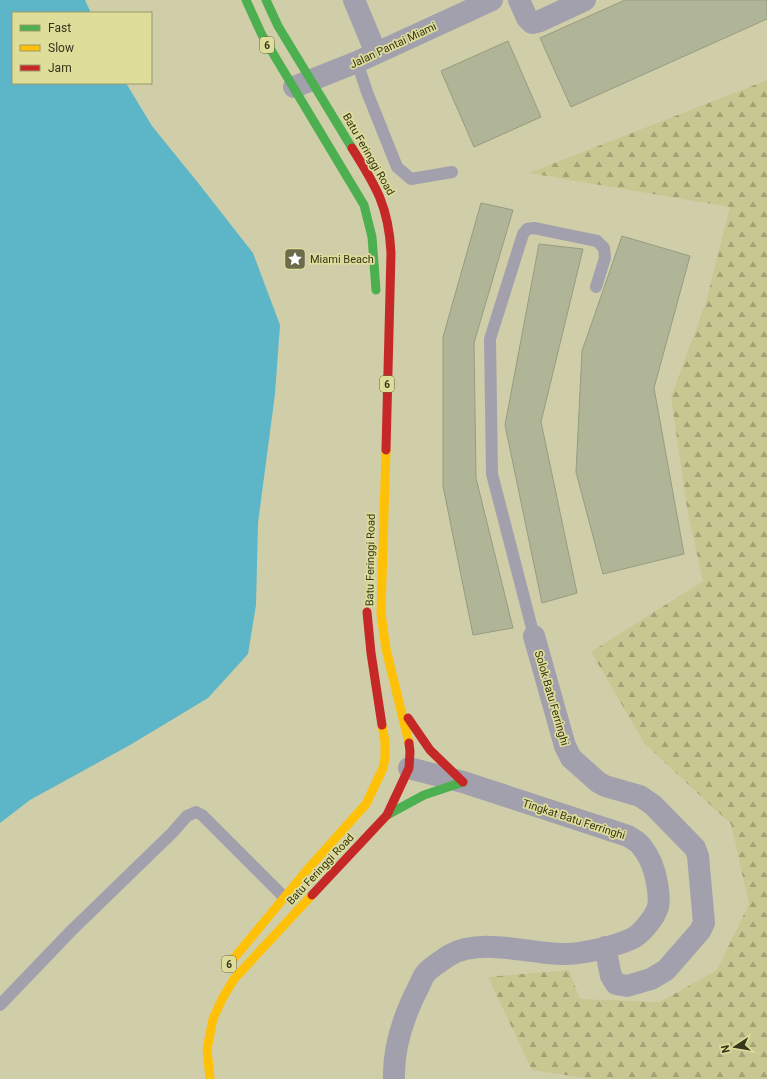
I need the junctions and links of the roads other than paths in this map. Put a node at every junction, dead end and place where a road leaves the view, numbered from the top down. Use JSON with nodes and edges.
{"nodes":[{"id":1,"x":246,"y":0,"type":"edge"},
{"id":2,"x":266,"y":0,"type":"edge"},
{"id":3,"x":354,"y":0,"type":"edge"},
{"id":4,"x":492,"y":0,"type":"edge"},
{"id":5,"x":519,"y":0,"type":"edge"},
{"id":6,"x":585,"y":0,"type":"edge"},
{"id":7,"x":367,"y":58,"type":"junction"},
{"id":8,"x":302,"y":83,"type":"junction"},
{"id":9,"x":452,"y":172,"type":"dead end"},
{"id":10,"x":596,"y":287,"type":"dead end"},
{"id":11,"x":376,"y":302,"type":"dead end"},
{"id":12,"x":368,"y":601,"type":"dead end"},
{"id":13,"x":534,"y":636,"type":"joint"},
{"id":14,"x":380,"y":703,"type":"junction"},
{"id":15,"x":401,"y":707,"type":"junction"},
{"id":16,"x":396,"y":745,"type":"dead end"},
{"id":17,"x":403,"y":766,"type":"junction"},
{"id":18,"x":463,"y":782,"type":"junction"},
{"id":19,"x":385,"y":783,"type":"dead end"},
{"id":20,"x":366,"y":804,"type":"junction"},
{"id":21,"x":387,"y":815,"type":"junction"},
{"id":22,"x":284,"y":897,"type":"junction"},
{"id":23,"x":605,"y":947,"type":"junction"},
{"id":24,"x":223,"y":971,"type":"dead end"},
{"id":25,"x":0,"y":1005,"type":"edge"},
{"id":26,"x":210,"y":1079,"type":"edge"},
{"id":27,"x":394,"y":1079,"type":"edge"}],
"edges":[{"from":1,"to":8,"type":"main road","name":"Batu Feringgi Road","number":"6"},
{"from":2,"to":8,"type":"main road","name":"Batu Feringgi Road","number":"6"},
{"from":3,"to":7,"type":"street"},
{"from":4,"to":7,"type":"street","name":"Jalan Pantai Miami"},
{"from":5,"to":6,"type":"street"},
{"from":7,"to":8,"type":"street","name":"Jalan Pantai Miami"},
{"from":7,"to":9,"type":"lane"},
{"from":8,"to":11,"type":"main road","name":"Batu Feringgi Road","number":"6"},
{"from":8,"to":15,"type":"main road","name":"Batu Feringgi Road","number":"6"},
{"from":10,"to":13,"type":"lane"},
{"from":12,"to":14,"type":"main road","name":"Batu Feringgi Road","number":"6"},
{"from":13,"to":23,"type":"street","name":"Solok Batu Ferringhi"},
{"from":14,"to":16,"type":"main road"},
{"from":14,"to":20,"type":"main road","name":"Batu Feringgi Road","number":"6"},
{"from":15,"to":17,"type":"main road","name":"Batu Feringgi Road","number":"6"},
{"from":15,"to":18,"type":"main road"},
{"from":17,"to":18,"type":"street","name":"Tingkat Batu Ferringhi"},
{"from":17,"to":21,"type":"main road","name":"Batu Feringgi Road","number":"6"},
{"from":18,"to":21,"type":"main road"},
{"from":18,"to":23,"type":"street","name":"Tingkat Batu Ferringhi"},
{"from":19,"to":20,"type":"main road"},
{"from":20,"to":22,"type":"main road","name":"Batu Feringgi Road","number":"6"},
{"from":21,"to":26,"type":"main road","name":"Batu Feringgi Road","number":"6"},
{"from":22,"to":24,"type":"main road","name":"Batu Feringgi Road","number":"6"},
{"from":22,"to":25,"type":"lane"},
{"from":23,"to":27,"type":"street","name":"Tingkat Batu Ferringhi"}]}
